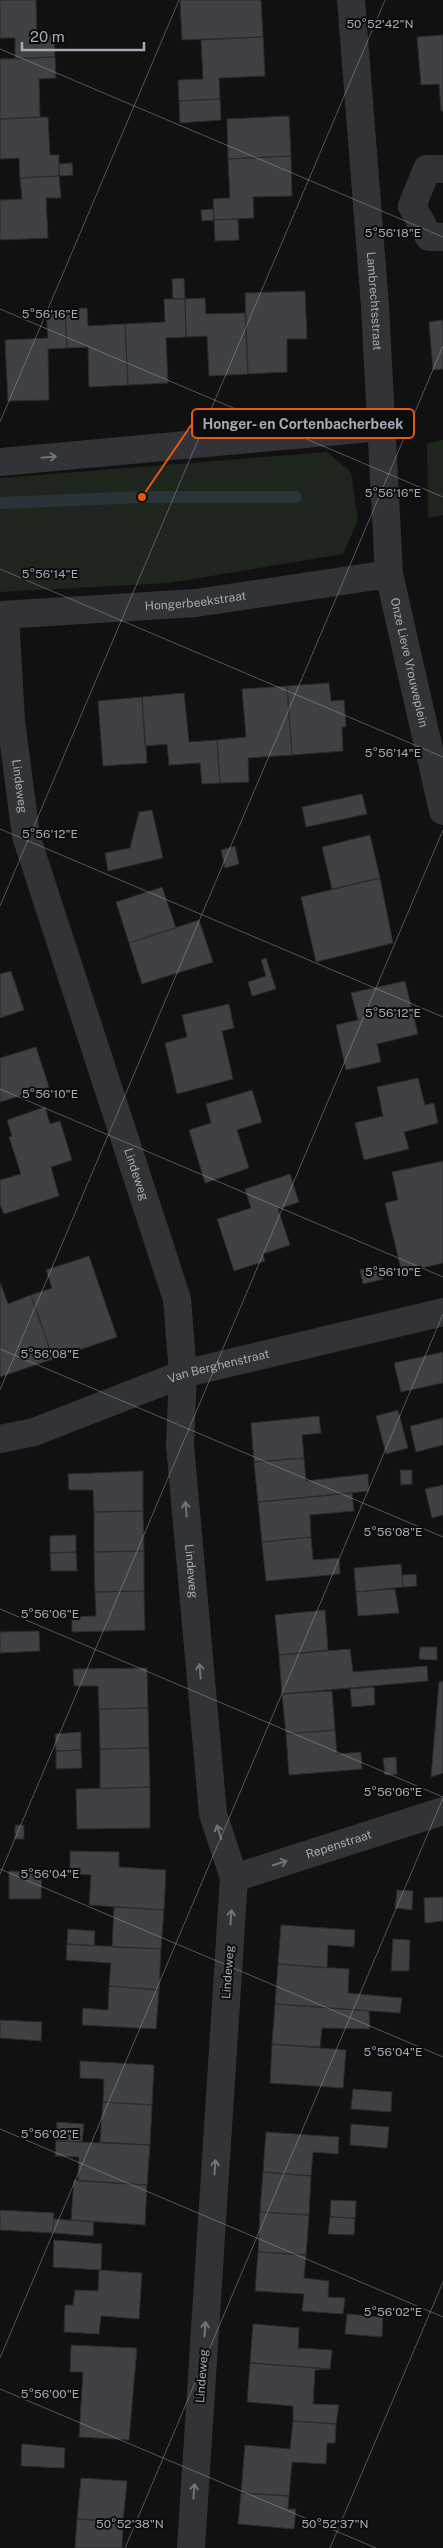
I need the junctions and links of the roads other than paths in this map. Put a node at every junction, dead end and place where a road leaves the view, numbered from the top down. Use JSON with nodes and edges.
{"nodes":[{"id":1,"x":351,"y":0,"type":"edge"},
{"id":2,"x":443,"y":169,"type":"edge"},
{"id":3,"x":412,"y":206,"type":"junction"},
{"id":4,"x":368,"y":211,"type":"junction"},
{"id":5,"x":443,"y":237,"type":"edge"},
{"id":6,"x":382,"y":427,"type":"junction"},
{"id":7,"x":0,"y":462,"type":"edge"},
{"id":8,"x":389,"y":574,"type":"junction"},
{"id":9,"x":2,"y":615,"type":"edge"},
{"id":10,"x":443,"y":811,"type":"edge"},
{"id":11,"x":443,"y":1312,"type":"edge"},
{"id":12,"x":183,"y":1374,"type":"junction"},
{"id":13,"x":0,"y":1439,"type":"edge"},
{"id":14,"x":443,"y":1811,"type":"edge"},
{"id":15,"x":234,"y":1878,"type":"junction"},
{"id":16,"x":191,"y":2544,"type":"edge"}],
"edges":[{"from":1,"to":4,"type":"street","name":"Lambrechtsstraat"},
{"from":2,"to":3,"type":"street"},
{"from":3,"to":4,"type":"street"},
{"from":3,"to":5,"type":"street"},
{"from":4,"to":6,"type":"street","name":"Lambrechtsstraat"},
{"from":7,"to":6,"type":"street","one_way":true},
{"from":6,"to":8,"type":"street","name":"Lambrechtsstraat"},
{"from":8,"to":9,"type":"street","name":"Hongerbeekstraat"},
{"from":8,"to":10,"type":"street","name":"Onze Lieve Vrouweplein"},
{"from":9,"to":12,"type":"street","name":"Lindeweg"},
{"from":11,"to":12,"type":"street","name":"Van Berghenstraat"},
{"from":12,"to":13,"type":"street","name":"Van Berghenstraat"},
{"from":15,"to":12,"type":"street","name":"Lindeweg","one_way":true},
{"from":15,"to":14,"type":"street","name":"Repenstraat","one_way":true},
{"from":16,"to":15,"type":"street","name":"Lindeweg","one_way":true}]}
